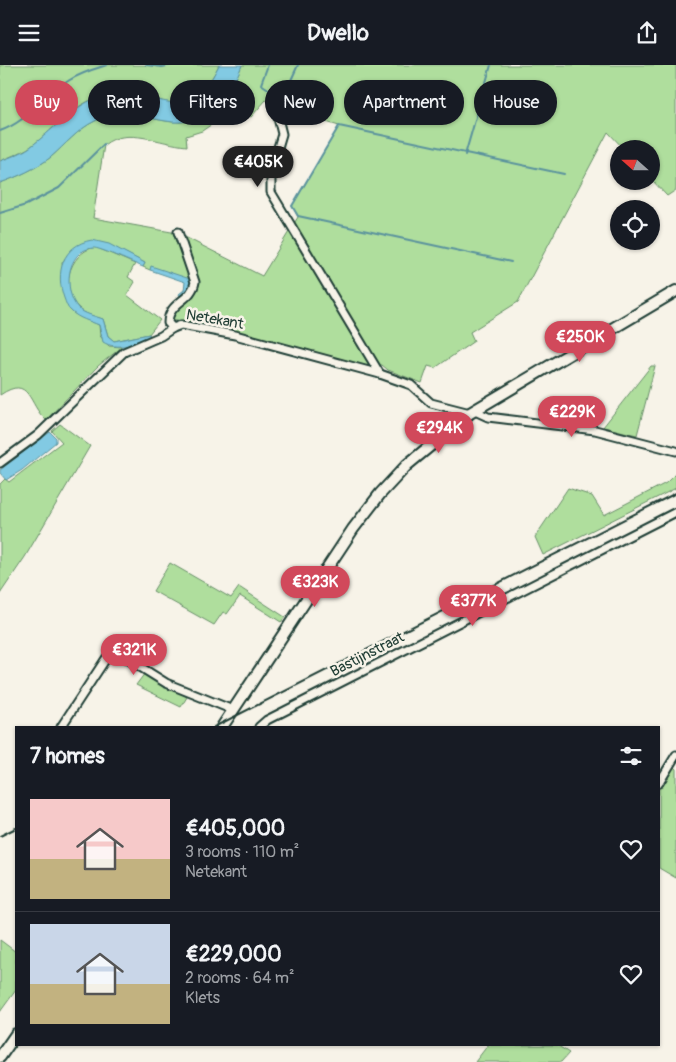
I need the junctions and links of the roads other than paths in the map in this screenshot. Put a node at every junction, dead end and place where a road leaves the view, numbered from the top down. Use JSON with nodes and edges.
{"nodes":[{"id":1,"x":280,"y":125,"type":"edge"},
{"id":2,"x":178,"y":232,"type":"dead end"},
{"id":3,"x":676,"y":291,"type":"edge"},
{"id":4,"x":173,"y":327,"type":"junction"},
{"id":5,"x":380,"y":374,"type":"junction"},
{"id":6,"x":472,"y":412,"type":"junction"},
{"id":7,"x":676,"y":451,"type":"edge"},
{"id":8,"x":0,"y":463,"type":"edge"},
{"id":9,"x":676,"y":512,"type":"edge"},
{"id":10,"x":233,"y":709,"type":"junction"},
{"id":11,"x":63,"y":726,"type":"edge"},
{"id":12,"x":223,"y":726,"type":"edge"},
{"id":13,"x":260,"y":726,"type":"edge"},
{"id":14,"x":676,"y":755,"type":"edge"},
{"id":15,"x":660,"y":781,"type":"edge"},
{"id":16,"x":15,"y":1035,"type":"edge"},
{"id":17,"x":0,"y":1057,"type":"edge"}],
"edges":[{"from":1,"to":5,"type":"street"},
{"from":2,"to":4,"type":"street"},
{"from":3,"to":6,"type":"street"},
{"from":4,"to":5,"type":"street","name":"Netekant"},
{"from":4,"to":8,"type":"street","name":"Netekant"},
{"from":5,"to":6,"type":"street","name":"Netekant"},
{"from":6,"to":7,"type":"street","name":"Netekant"},
{"from":6,"to":10,"type":"street"},
{"from":9,"to":13,"type":"street","name":"Bastijnstraat"},
{"from":10,"to":11,"type":"street"},
{"from":10,"to":12,"type":"street"},
{"from":14,"to":15,"type":"street"},
{"from":16,"to":17,"type":"street"}]}
